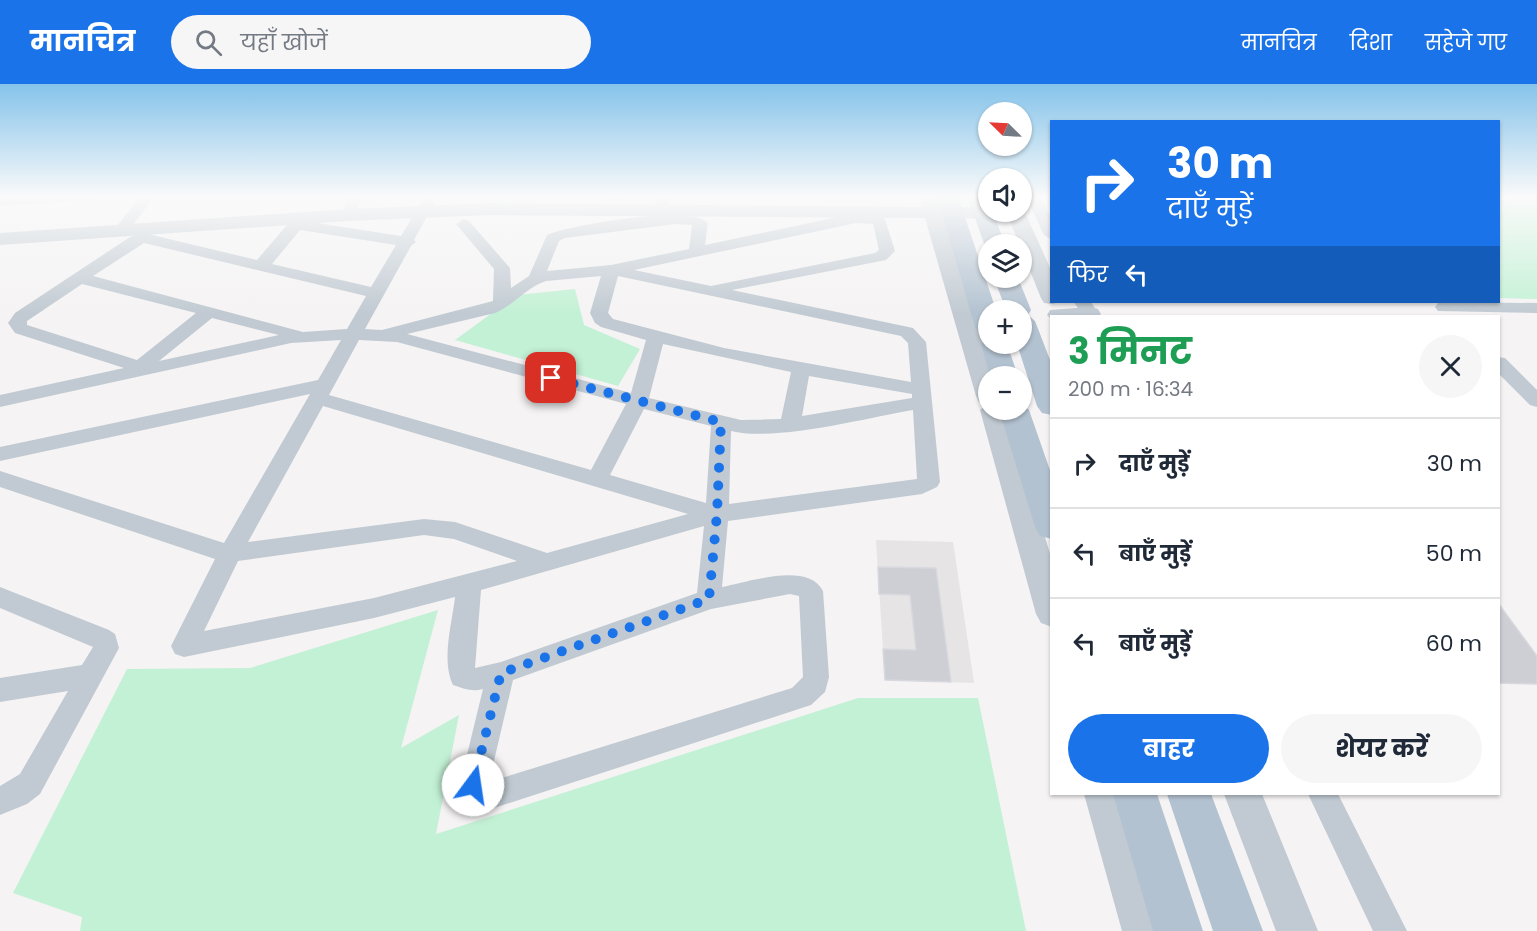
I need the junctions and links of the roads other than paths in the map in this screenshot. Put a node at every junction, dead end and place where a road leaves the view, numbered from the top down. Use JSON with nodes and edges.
{"nodes":[{"id":1,"x":31,"y":236,"type":"edge"},
{"id":2,"x":286,"y":236,"type":"edge"},
{"id":3,"x":366,"y":236,"type":"edge"},
{"id":4,"x":411,"y":236,"type":"edge"},
{"id":5,"x":474,"y":236,"type":"edge"},
{"id":6,"x":558,"y":236,"type":"edge"},
{"id":7,"x":698,"y":236,"type":"edge"},
{"id":8,"x":774,"y":236,"type":"edge"},
{"id":9,"x":882,"y":236,"type":"edge"},
{"id":10,"x":944,"y":236,"type":"edge"},
{"id":11,"x":949,"y":236,"type":"edge"},
{"id":12,"x":1026,"y":236,"type":"edge"},
{"id":13,"x":0,"y":239,"type":"edge"},
{"id":14,"x":408,"y":242,"type":"junction"},
{"id":15,"x":696,"y":252,"type":"junction"},
{"id":16,"x":262,"y":265,"type":"junction"},
{"id":17,"x":611,"y":270,"type":"junction"},
{"id":18,"x":80,"y":278,"type":"junction"},
{"id":19,"x":536,"y":278,"type":"junction"},
{"id":20,"x":705,"y":290,"type":"junction"},
{"id":21,"x":378,"y":294,"type":"junction"},
{"id":22,"x":1050,"y":296,"type":"edge"},
{"id":23,"x":501,"y":304,"type":"junction"},
{"id":24,"x":978,"y":304,"type":"edge"},
{"id":25,"x":1055,"y":308,"type":"edge"},
{"id":26,"x":1445,"y":308,"type":"edge"},
{"id":27,"x":1537,"y":308,"type":"edge"},
{"id":28,"x":210,"y":311,"type":"junction"},
{"id":29,"x":1088,"y":311,"type":"edge"},
{"id":30,"x":354,"y":334,"type":"junction"},
{"id":31,"x":381,"y":335,"type":"junction"},
{"id":32,"x":305,"y":336,"type":"junction"},
{"id":33,"x":656,"y":338,"type":"junction"},
{"id":34,"x":1032,"y":349,"type":"edge"},
{"id":35,"x":1500,"y":364,"type":"edge"},
{"id":36,"x":980,"y":366,"type":"edge"},
{"id":37,"x":143,"y":369,"type":"junction"},
{"id":38,"x":801,"y":369,"type":"junction"},
{"id":39,"x":323,"y":391,"type":"junction"},
{"id":40,"x":923,"y":396,"type":"junction"},
{"id":41,"x":1050,"y":400,"type":"edge"},
{"id":42,"x":0,"y":401,"type":"edge"},
{"id":43,"x":638,"y":401,"type":"junction"},
{"id":44,"x":1537,"y":401,"type":"edge"},
{"id":45,"x":996,"y":420,"type":"edge"},
{"id":46,"x":1017,"y":420,"type":"edge"},
{"id":47,"x":721,"y":422,"type":"junction"},
{"id":48,"x":790,"y":425,"type":"junction"},
{"id":49,"x":0,"y":454,"type":"edge"},
{"id":50,"x":0,"y":478,"type":"edge"},
{"id":51,"x":597,"y":480,"type":"junction"},
{"id":52,"x":717,"y":514,"type":"junction"},
{"id":53,"x":1050,"y":521,"type":"edge"},
{"id":54,"x":230,"y":553,"type":"junction"},
{"id":55,"x":547,"y":562,"type":"junction"},
{"id":56,"x":469,"y":584,"type":"junction"},
{"id":57,"x":0,"y":597,"type":"edge"},
{"id":58,"x":709,"y":599,"type":"junction"},
{"id":59,"x":1050,"y":607,"type":"edge"},
{"id":60,"x":501,"y":673,"type":"junction"},
{"id":61,"x":92,"y":675,"type":"junction"},
{"id":62,"x":0,"y":690,"type":"edge"},
{"id":63,"x":1103,"y":795,"type":"edge"},
{"id":64,"x":1135,"y":795,"type":"edge"},
{"id":65,"x":1189,"y":795,"type":"edge"},
{"id":66,"x":1243,"y":795,"type":"edge"},
{"id":67,"x":1323,"y":795,"type":"edge"},
{"id":68,"x":0,"y":801,"type":"edge"},
{"id":69,"x":1143,"y":931,"type":"edge"},
{"id":70,"x":1178,"y":931,"type":"edge"},
{"id":71,"x":1238,"y":931,"type":"edge"},
{"id":72,"x":1297,"y":931,"type":"edge"},
{"id":73,"x":1390,"y":931,"type":"edge"}],
"edges":[{"from":1,"to":13,"type":"street"},
{"from":2,"to":16,"type":"street"},
{"from":3,"to":14,"type":"street"},
{"from":4,"to":14,"type":"street"},
{"from":5,"to":23,"type":"street"},
{"from":6,"to":19,"type":"street"},
{"from":7,"to":15,"type":"street"},
{"from":8,"to":15,"type":"street"},
{"from":9,"to":20,"type":"street"},
{"from":10,"to":36,"type":"street"},
{"from":11,"to":24,"type":"main road"},
{"from":12,"to":22,"type":"street"},
{"from":14,"to":21,"type":"street"},
{"from":15,"to":17,"type":"street"},
{"from":16,"to":18,"type":"street"},
{"from":16,"to":21,"type":"street"},
{"from":17,"to":19,"type":"street"},
{"from":17,"to":20,"type":"street"},
{"from":17,"to":33,"type":"street"},
{"from":18,"to":28,"type":"street"},
{"from":18,"to":37,"type":"street"},
{"from":19,"to":23,"type":"street"},
{"from":20,"to":40,"type":"street"},
{"from":21,"to":30,"type":"street"},
{"from":23,"to":31,"type":"street"},
{"from":25,"to":29,"type":"street"},
{"from":26,"to":27,"type":"street"},
{"from":28,"to":32,"type":"street"},
{"from":28,"to":37,"type":"street"},
{"from":30,"to":31,"type":"street"},
{"from":30,"to":32,"type":"street"},
{"from":30,"to":39,"type":"street"},
{"from":31,"to":43,"type":"street"},
{"from":32,"to":37,"type":"street"},
{"from":33,"to":38,"type":"street"},
{"from":33,"to":43,"type":"street"},
{"from":34,"to":41,"type":"main road"},
{"from":35,"to":44,"type":"street"},
{"from":37,"to":42,"type":"street"},
{"from":38,"to":40,"type":"street"},
{"from":38,"to":48,"type":"street"},
{"from":39,"to":49,"type":"street"},
{"from":39,"to":51,"type":"street"},
{"from":39,"to":54,"type":"street"},
{"from":40,"to":48,"type":"street"},
{"from":40,"to":52,"type":"street"},
{"from":43,"to":47,"type":"street"},
{"from":43,"to":51,"type":"street"},
{"from":45,"to":59,"type":"street"},
{"from":46,"to":53,"type":"main road"},
{"from":47,"to":48,"type":"street"},
{"from":47,"to":52,"type":"street"},
{"from":50,"to":54,"type":"street"},
{"from":51,"to":52,"type":"street"},
{"from":52,"to":55,"type":"street"},
{"from":52,"to":58,"type":"street"},
{"from":54,"to":55,"type":"street"},
{"from":54,"to":56,"type":"street"},
{"from":55,"to":56,"type":"street"},
{"from":56,"to":60,"type":"street"},
{"from":57,"to":61,"type":"street"},
{"from":58,"to":60,"type":"street"},
{"from":58,"to":60,"type":"street"},
{"from":61,"to":62,"type":"street"},
{"from":61,"to":68,"type":"street"},
{"from":63,"to":69,"type":"street"},
{"from":64,"to":70,"type":"main road"},
{"from":65,"to":71,"type":"main road"},
{"from":66,"to":72,"type":"street"},
{"from":67,"to":73,"type":"street"}]}
